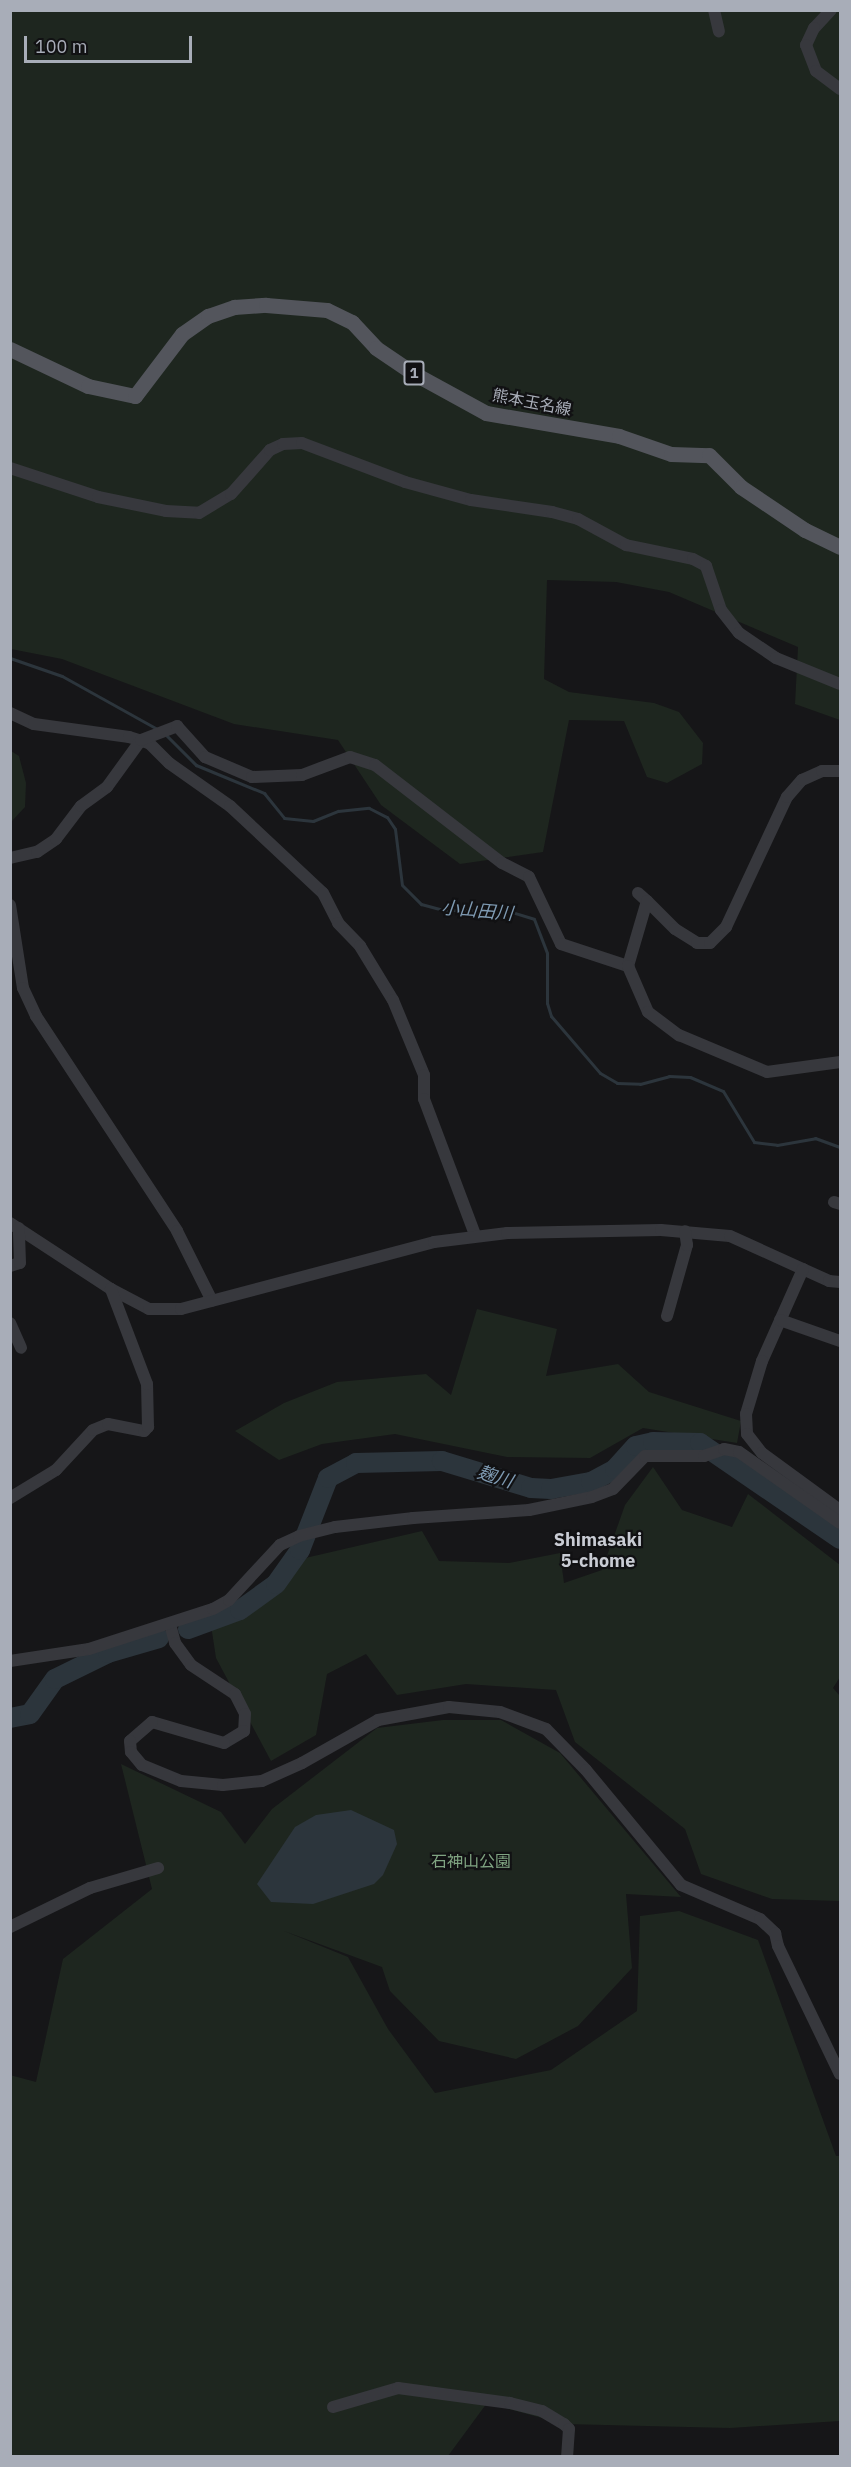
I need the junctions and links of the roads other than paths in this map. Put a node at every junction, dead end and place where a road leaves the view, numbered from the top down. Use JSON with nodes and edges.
{"nodes":[{"id":1,"x":714,"y":10,"type":"edge"},
{"id":2,"x":831,"y":10,"type":"edge"},
{"id":3,"x":719,"y":30,"type":"dead end"},
{"id":4,"x":840,"y":89,"type":"edge"},
{"id":5,"x":10,"y":349,"type":"edge"},
{"id":6,"x":10,"y":468,"type":"edge"},
{"id":7,"x":840,"y":547,"type":"edge"},
{"id":8,"x":840,"y":684,"type":"edge"},
{"id":9,"x":10,"y":713,"type":"edge"},
{"id":10,"x":146,"y":737,"type":"junction"},
{"id":11,"x":840,"y":771,"type":"edge"},
{"id":12,"x":10,"y":858,"type":"edge"},
{"id":13,"x":10,"y":905,"type":"edge"},
{"id":14,"x":628,"y":966,"type":"junction"},
{"id":15,"x":840,"y":1062,"type":"edge"},
{"id":16,"x":15,"y":1226,"type":"edge"},
{"id":17,"x":685,"y":1231,"type":"junction"},
{"id":18,"x":475,"y":1235,"type":"junction"},
{"id":19,"x":10,"y":1266,"type":"edge"},
{"id":20,"x":803,"y":1269,"type":"junction"},
{"id":21,"x":840,"y":1282,"type":"edge"},
{"id":22,"x":111,"y":1289,"type":"junction"},
{"id":23,"x":212,"y":1301,"type":"junction"},
{"id":24,"x":667,"y":1316,"type":"dead end"},
{"id":25,"x":780,"y":1320,"type":"junction"},
{"id":26,"x":10,"y":1323,"type":"edge"},
{"id":27,"x":840,"y":1341,"type":"edge"},
{"id":28,"x":21,"y":1348,"type":"dead end"},
{"id":29,"x":10,"y":1498,"type":"edge"},
{"id":30,"x":840,"y":1510,"type":"edge"},
{"id":31,"x":840,"y":1523,"type":"edge"},
{"id":32,"x":170,"y":1624,"type":"junction"},
{"id":33,"x":10,"y":1661,"type":"edge"},
{"id":34,"x":158,"y":1868,"type":"dead end"},
{"id":35,"x":10,"y":1927,"type":"edge"},
{"id":36,"x":840,"y":2074,"type":"edge"},
{"id":37,"x":333,"y":2407,"type":"dead end"},
{"id":38,"x":567,"y":2457,"type":"edge"}],
"edges":[{"from":1,"to":3,"type":"street"},
{"from":2,"to":4,"type":"street"},
{"from":5,"to":7,"type":"main road","name":"熊本玉名線","number":"1"},
{"from":6,"to":8,"type":"street"},
{"from":9,"to":10,"type":"street"},
{"from":10,"to":12,"type":"street"},
{"from":10,"to":14,"type":"street"},
{"from":10,"to":18,"type":"street"},
{"from":11,"to":14,"type":"street"},
{"from":13,"to":23,"type":"street"},
{"from":14,"to":15,"type":"street"},
{"from":16,"to":19,"type":"street"},
{"from":16,"to":22,"type":"street"},
{"from":17,"to":18,"type":"street"},
{"from":17,"to":20,"type":"street"},
{"from":17,"to":24,"type":"street"},
{"from":18,"to":23,"type":"street"},
{"from":20,"to":21,"type":"street"},
{"from":20,"to":25,"type":"street"},
{"from":22,"to":23,"type":"street"},
{"from":22,"to":29,"type":"street"},
{"from":25,"to":27,"type":"street"},
{"from":25,"to":30,"type":"street"},
{"from":26,"to":28,"type":"street"},
{"from":31,"to":32,"type":"street"},
{"from":32,"to":33,"type":"street"},
{"from":32,"to":36,"type":"street"},
{"from":34,"to":35,"type":"street"},
{"from":37,"to":38,"type":"street"}]}
